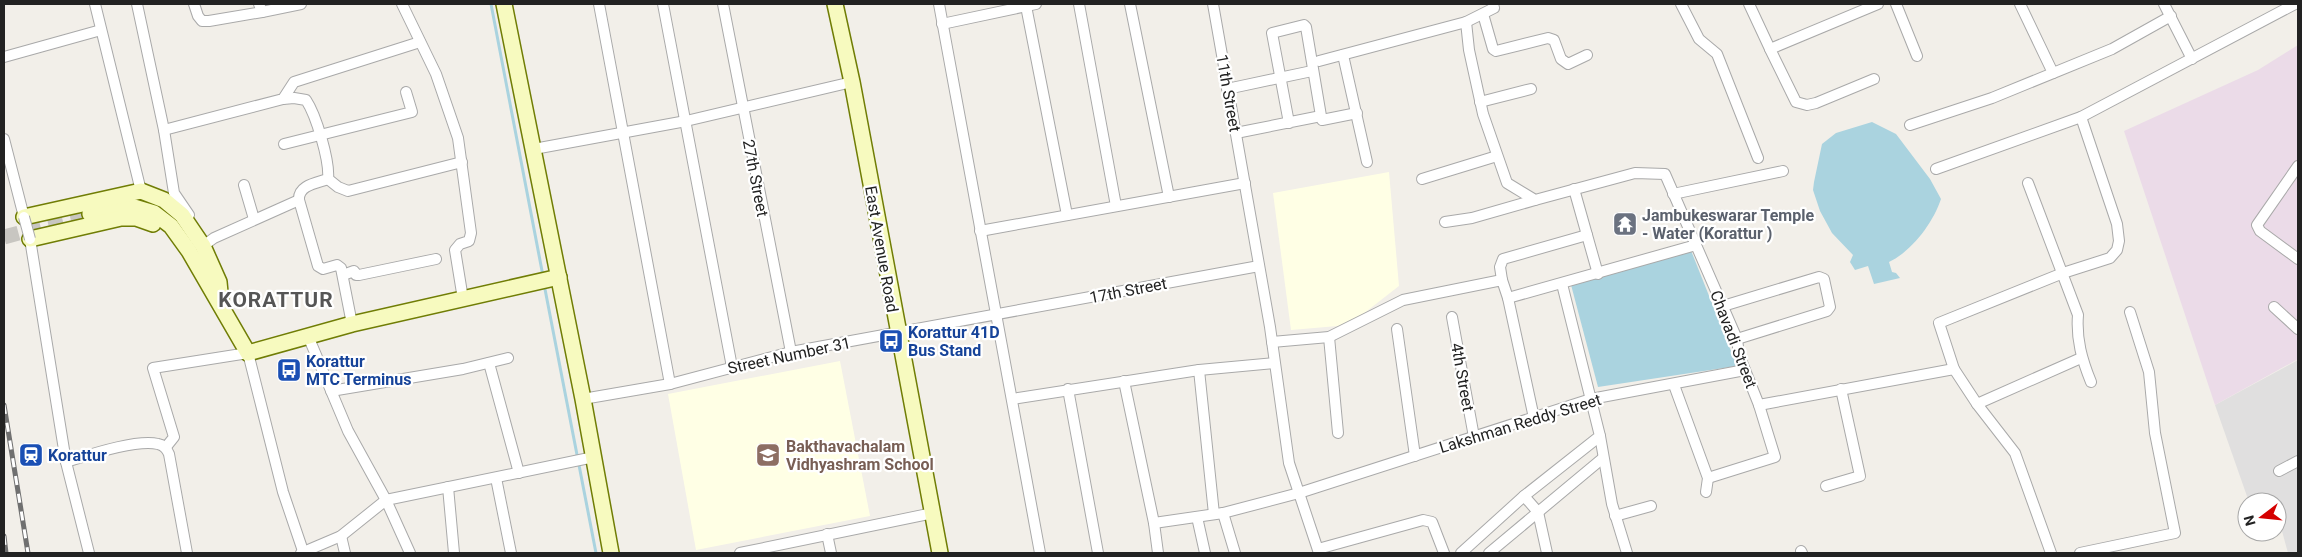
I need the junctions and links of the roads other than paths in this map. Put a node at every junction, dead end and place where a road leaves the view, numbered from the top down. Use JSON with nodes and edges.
{"nodes":[{"id":1,"x":95,"y":4,"type":"edge"},
{"id":2,"x":137,"y":4,"type":"edge"},
{"id":3,"x":194,"y":4,"type":"edge"},
{"id":4,"x":302,"y":4,"type":"edge"},
{"id":5,"x":402,"y":4,"type":"edge"},
{"id":6,"x":504,"y":4,"type":"edge"},
{"id":7,"x":599,"y":4,"type":"edge"},
{"id":8,"x":662,"y":4,"type":"edge"},
{"id":9,"x":723,"y":4,"type":"edge"},
{"id":10,"x":835,"y":4,"type":"edge"},
{"id":11,"x":844,"y":4,"type":"edge"},
{"id":12,"x":939,"y":4,"type":"edge"},
{"id":13,"x":1079,"y":4,"type":"edge"},
{"id":14,"x":1130,"y":4,"type":"edge"},
{"id":15,"x":1213,"y":4,"type":"edge"},
{"id":16,"x":1493,"y":4,"type":"edge"},
{"id":17,"x":1681,"y":4,"type":"edge"},
{"id":18,"x":1749,"y":4,"type":"edge"},
{"id":19,"x":1878,"y":4,"type":"edge"},
{"id":20,"x":1896,"y":4,"type":"edge"},
{"id":21,"x":2020,"y":4,"type":"edge"},
{"id":22,"x":2164,"y":4,"type":"edge"},
{"id":23,"x":2295,"y":4,"type":"edge"},
{"id":24,"x":1031,"y":5,"type":"edge"},
{"id":25,"x":260,"y":8,"type":"edge"},
{"id":26,"x":1483,"y":14,"type":"junction"},
{"id":27,"x":2170,"y":16,"type":"junction"},
{"id":28,"x":1466,"y":22,"type":"junction"},
{"id":29,"x":942,"y":24,"type":"junction"},
{"id":30,"x":101,"y":30,"type":"junction"},
{"id":31,"x":420,"y":42,"type":"junction"},
{"id":32,"x":1770,"y":49,"type":"junction"},
{"id":33,"x":1343,"y":55,"type":"junction"},
{"id":34,"x":1587,"y":55,"type":"dead end"},
{"id":35,"x":1917,"y":56,"type":"dead end"},
{"id":36,"x":4,"y":57,"type":"edge"},
{"id":37,"x":2192,"y":59,"type":"junction"},
{"id":38,"x":1319,"y":61,"type":"dead end"},
{"id":39,"x":1312,"y":71,"type":"junction"},
{"id":40,"x":2053,"y":72,"type":"junction"},
{"id":41,"x":1281,"y":78,"type":"junction"},
{"id":42,"x":1874,"y":79,"type":"dead end"},
{"id":43,"x":852,"y":82,"type":"junction"},
{"id":44,"x":1531,"y":88,"type":"dead end"},
{"id":45,"x":1228,"y":89,"type":"junction"},
{"id":46,"x":406,"y":92,"type":"dead end"},
{"id":47,"x":283,"y":99,"type":"junction"},
{"id":48,"x":1480,"y":102,"type":"junction"},
{"id":49,"x":742,"y":107,"type":"junction"},
{"id":50,"x":1357,"y":113,"type":"junction"},
{"id":51,"x":2081,"y":117,"type":"junction"},
{"id":52,"x":1322,"y":120,"type":"dead end"},
{"id":53,"x":686,"y":121,"type":"junction"},
{"id":54,"x":1289,"y":122,"type":"junction"},
{"id":55,"x":1910,"y":125,"type":"dead end"},
{"id":56,"x":164,"y":130,"type":"junction"},
{"id":57,"x":1236,"y":132,"type":"junction"},
{"id":58,"x":623,"y":134,"type":"junction"},
{"id":59,"x":320,"y":136,"type":"junction"},
{"id":60,"x":4,"y":138,"type":"edge"},
{"id":61,"x":284,"y":144,"type":"dead end"},
{"id":62,"x":534,"y":149,"type":"junction"},
{"id":63,"x":1498,"y":156,"type":"junction"},
{"id":64,"x":1758,"y":158,"type":"dead end"},
{"id":65,"x":462,"y":162,"type":"junction"},
{"id":66,"x":1367,"y":162,"type":"dead end"},
{"id":67,"x":2298,"y":166,"type":"edge"},
{"id":68,"x":1936,"y":169,"type":"dead end"},
{"id":69,"x":1783,"y":171,"type":"dead end"},
{"id":70,"x":328,"y":179,"type":"junction"},
{"id":71,"x":1422,"y":179,"type":"dead end"},
{"id":72,"x":1244,"y":183,"type":"junction"},
{"id":73,"x":2028,"y":183,"type":"dead end"},
{"id":74,"x":244,"y":185,"type":"dead end"},
{"id":75,"x":1574,"y":189,"type":"junction"},
{"id":76,"x":141,"y":191,"type":"junction"},
{"id":77,"x":1673,"y":194,"type":"junction"},
{"id":78,"x":1169,"y":197,"type":"junction"},
{"id":79,"x":298,"y":200,"type":"junction"},
{"id":80,"x":1535,"y":200,"type":"junction"},
{"id":81,"x":1116,"y":206,"type":"junction"},
{"id":82,"x":90,"y":214,"type":"tunnel mouth"},
{"id":83,"x":1067,"y":215,"type":"junction"},
{"id":84,"x":24,"y":217,"type":"junction"},
{"id":85,"x":254,"y":220,"type":"junction"},
{"id":86,"x":1445,"y":222,"type":"dead end"},
{"id":87,"x":980,"y":231,"type":"junction"},
{"id":88,"x":1587,"y":235,"type":"junction"},
{"id":89,"x":30,"y":239,"type":"junction"},
{"id":90,"x":204,"y":245,"type":"junction"},
{"id":91,"x":1696,"y":245,"type":"junction"},
{"id":92,"x":436,"y":259,"type":"dead end"},
{"id":93,"x":2298,"y":259,"type":"edge"},
{"id":94,"x":1259,"y":266,"type":"junction"},
{"id":95,"x":2063,"y":273,"type":"junction"},
{"id":96,"x":1598,"y":274,"type":"junction"},
{"id":97,"x":343,"y":275,"type":"junction"},
{"id":98,"x":553,"y":279,"type":"junction"},
{"id":99,"x":1502,"y":280,"type":"junction"},
{"id":100,"x":1562,"y":284,"type":"junction"},
{"id":101,"x":1508,"y":298,"type":"junction"},
{"id":102,"x":463,"y":299,"type":"junction"},
{"id":103,"x":1723,"y":306,"type":"junction"},
{"id":104,"x":2274,"y":307,"type":"dead end"},
{"id":105,"x":222,"y":312,"type":"junction"},
{"id":106,"x":2130,"y":312,"type":"dead end"},
{"id":107,"x":996,"y":315,"type":"junction"},
{"id":108,"x":1452,"y":317,"type":"dead end"},
{"id":109,"x":352,"y":324,"type":"junction"},
{"id":110,"x":1398,"y":328,"type":"dead end"},
{"id":111,"x":2298,"y":329,"type":"edge"},
{"id":112,"x":902,"y":332,"type":"junction"},
{"id":113,"x":308,"y":336,"type":"junction"},
{"id":114,"x":1329,"y":337,"type":"junction"},
{"id":115,"x":1737,"y":339,"type":"junction"},
{"id":116,"x":1272,"y":342,"type":"junction"},
{"id":117,"x":791,"y":352,"type":"junction"},
{"id":118,"x":248,"y":353,"type":"junction"},
{"id":119,"x":508,"y":358,"type":"dead end"},
{"id":120,"x":2081,"y":358,"type":"junction"},
{"id":121,"x":1274,"y":362,"type":"junction"},
{"id":122,"x":489,"y":363,"type":"junction"},
{"id":123,"x":732,"y":367,"type":"junction"},
{"id":124,"x":1954,"y":369,"type":"junction"},
{"id":125,"x":1199,"y":370,"type":"junction"},
{"id":126,"x":1745,"y":370,"type":"junction"},
{"id":127,"x":1124,"y":381,"type":"junction"},
{"id":128,"x":2090,"y":382,"type":"dead end"},
{"id":129,"x":670,"y":384,"type":"junction"},
{"id":130,"x":1674,"y":385,"type":"junction"},
{"id":131,"x":1841,"y":388,"type":"junction"},
{"id":132,"x":1068,"y":389,"type":"junction"},
{"id":133,"x":330,"y":391,"type":"junction"},
{"id":134,"x":583,"y":399,"type":"junction"},
{"id":135,"x":1012,"y":399,"type":"junction"},
{"id":136,"x":1591,"y":399,"type":"junction"},
{"id":137,"x":1977,"y":404,"type":"junction"},
{"id":138,"x":1759,"y":405,"type":"junction"},
{"id":139,"x":1534,"y":418,"type":"junction"},
{"id":140,"x":1338,"y":433,"type":"dead end"},
{"id":141,"x":1600,"y":436,"type":"junction"},
{"id":142,"x":1474,"y":437,"type":"junction"},
{"id":143,"x":166,"y":447,"type":"junction"},
{"id":144,"x":1415,"y":456,"type":"junction"},
{"id":145,"x":1603,"y":458,"type":"junction"},
{"id":146,"x":583,"y":460,"type":"junction"},
{"id":147,"x":2298,"y":461,"type":"edge"},
{"id":148,"x":66,"y":462,"type":"junction"},
{"id":149,"x":2279,"y":471,"type":"dead end"},
{"id":150,"x":519,"y":473,"type":"junction"},
{"id":151,"x":496,"y":478,"type":"junction"},
{"id":152,"x":1708,"y":478,"type":"junction"},
{"id":153,"x":1826,"y":486,"type":"dead end"},
{"id":154,"x":448,"y":487,"type":"junction"},
{"id":155,"x":1706,"y":492,"type":"dead end"},
{"id":156,"x":1299,"y":493,"type":"junction"},
{"id":157,"x":1524,"y":496,"type":"junction"},
{"id":158,"x":386,"y":500,"type":"junction"},
{"id":159,"x":1651,"y":506,"type":"dead end"},
{"id":160,"x":1538,"y":512,"type":"junction"},
{"id":161,"x":933,"y":513,"type":"junction"},
{"id":162,"x":1219,"y":513,"type":"junction"},
{"id":163,"x":1198,"y":516,"type":"junction"},
{"id":164,"x":1615,"y":516,"type":"junction"},
{"id":165,"x":1154,"y":523,"type":"junction"},
{"id":166,"x":827,"y":534,"type":"junction"},
{"id":167,"x":342,"y":536,"type":"junction"},
{"id":168,"x":764,"y":551,"type":"edge"},
{"id":169,"x":1318,"y":551,"type":"edge"},
{"id":170,"x":302,"y":552,"type":"edge"},
{"id":171,"x":89,"y":553,"type":"edge"},
{"id":172,"x":187,"y":553,"type":"edge"},
{"id":173,"x":345,"y":553,"type":"edge"},
{"id":174,"x":410,"y":553,"type":"edge"},
{"id":175,"x":454,"y":553,"type":"edge"},
{"id":176,"x":511,"y":553,"type":"edge"},
{"id":177,"x":610,"y":553,"type":"edge"},
{"id":178,"x":740,"y":553,"type":"edge"},
{"id":179,"x":831,"y":553,"type":"edge"},
{"id":180,"x":940,"y":553,"type":"edge"},
{"id":181,"x":948,"y":553,"type":"edge"},
{"id":182,"x":1040,"y":553,"type":"edge"},
{"id":183,"x":1098,"y":553,"type":"edge"},
{"id":184,"x":1158,"y":553,"type":"edge"},
{"id":185,"x":1205,"y":553,"type":"edge"},
{"id":186,"x":1235,"y":553,"type":"edge"},
{"id":187,"x":1444,"y":553,"type":"edge"},
{"id":188,"x":1460,"y":553,"type":"edge"},
{"id":189,"x":1489,"y":553,"type":"edge"},
{"id":190,"x":1548,"y":553,"type":"edge"},
{"id":191,"x":1627,"y":553,"type":"edge"},
{"id":192,"x":2051,"y":553,"type":"edge"},
{"id":193,"x":2080,"y":553,"type":"edge"}],
"edges":[{"from":1,"to":30,"type":"street"},
{"from":2,"to":56,"type":"street"},
{"from":3,"to":25,"type":"street"},
{"from":4,"to":25,"type":"street"},
{"from":5,"to":31,"type":"street"},
{"from":6,"to":62,"type":"street"},
{"from":7,"to":58,"type":"street"},
{"from":8,"to":53,"type":"street"},
{"from":9,"to":49,"type":"street","name":"27th Street"},
{"from":10,"to":43,"type":"street","name":"East Avenue Road"},
{"from":11,"to":112,"type":"street","name":"East Avenue Road"},
{"from":12,"to":29,"type":"street"},
{"from":13,"to":81,"type":"street"},
{"from":14,"to":78,"type":"street"},
{"from":15,"to":45,"type":"street","name":"11th Street"},
{"from":16,"to":26,"type":"street"},
{"from":17,"to":64,"type":"street"},
{"from":18,"to":32,"type":"street"},
{"from":19,"to":32,"type":"street"},
{"from":20,"to":35,"type":"street"},
{"from":21,"to":40,"type":"street"},
{"from":22,"to":27,"type":"street"},
{"from":23,"to":37,"type":"street"},
{"from":24,"to":29,"type":"street"},
{"from":24,"to":83,"type":"street"},
{"from":26,"to":28,"type":"street"},
{"from":26,"to":34,"type":"street"},
{"from":27,"to":37,"type":"street"},
{"from":27,"to":40,"type":"street"},
{"from":28,"to":33,"type":"street"},
{"from":28,"to":48,"type":"street"},
{"from":29,"to":87,"type":"street"},
{"from":30,"to":36,"type":"street"},
{"from":30,"to":76,"type":"street"},
{"from":31,"to":47,"type":"street"},
{"from":31,"to":65,"type":"street"},
{"from":32,"to":42,"type":"street"},
{"from":33,"to":38,"type":"street"},
{"from":33,"to":50,"type":"street"},
{"from":37,"to":51,"type":"street"},
{"from":39,"to":41,"type":"street"},
{"from":39,"to":41,"type":"street"},
{"from":39,"to":54,"type":"street"},
{"from":40,"to":55,"type":"street"},
{"from":41,"to":45,"type":"street"},
{"from":41,"to":54,"type":"street"},
{"from":43,"to":49,"type":"street"},
{"from":43,"to":112,"type":"street","name":"East Avenue Road"},
{"from":44,"to":48,"type":"street"},
{"from":45,"to":57,"type":"street","name":"11th Street"},
{"from":46,"to":59,"type":"street"},
{"from":47,"to":56,"type":"street"},
{"from":47,"to":59,"type":"street"},
{"from":48,"to":63,"type":"street"},
{"from":49,"to":53,"type":"street"},
{"from":49,"to":117,"type":"street","name":"27th Street"},
{"from":50,"to":52,"type":"street"},
{"from":50,"to":66,"type":"street"},
{"from":51,"to":68,"type":"street"},
{"from":51,"to":95,"type":"street"},
{"from":53,"to":58,"type":"street"},
{"from":53,"to":123,"type":"street"},
{"from":54,"to":57,"type":"street"},
{"from":56,"to":90,"type":"street"},
{"from":57,"to":72,"type":"street","name":"11th Street"},
{"from":58,"to":62,"type":"street"},
{"from":58,"to":129,"type":"street"},
{"from":59,"to":61,"type":"street"},
{"from":59,"to":70,"type":"street"},
{"from":60,"to":84,"type":"street"},
{"from":62,"to":98,"type":"street"},
{"from":63,"to":71,"type":"street"},
{"from":63,"to":80,"type":"street"},
{"from":65,"to":70,"type":"street"},
{"from":65,"to":102,"type":"street"},
{"from":67,"to":93,"type":"street"},
{"from":69,"to":77,"type":"street"},
{"from":70,"to":79,"type":"street"},
{"from":72,"to":78,"type":"street"},
{"from":72,"to":94,"type":"street","name":"11th Street"},
{"from":73,"to":95,"type":"street"},
{"from":74,"to":85,"type":"street"},
{"from":75,"to":77,"type":"street","name":"Chavadi Street"},
{"from":75,"to":80,"type":"street","name":"Chavadi Street"},
{"from":75,"to":88,"type":"street"},
{"from":76,"to":84,"type":"street"},
{"from":76,"to":90,"type":"street"},
{"from":77,"to":91,"type":"street","name":"Chavadi Street"},
{"from":78,"to":81,"type":"street"},
{"from":79,"to":85,"type":"street"},
{"from":79,"to":97,"type":"street"},
{"from":80,"to":86,"type":"street","name":"Chavadi Street"},
{"from":81,"to":83,"type":"street"},
{"from":82,"to":105,"type":"street"},
{"from":83,"to":87,"type":"street"},
{"from":84,"to":89,"type":"street","bridge":true},
{"from":85,"to":90,"type":"street"},
{"from":87,"to":107,"type":"street"},
{"from":88,"to":96,"type":"street"},
{"from":88,"to":99,"type":"street"},
{"from":89,"to":105,"type":"street"},
{"from":89,"to":148,"type":"street"},
{"from":90,"to":105,"type":"street"},
{"from":91,"to":96,"type":"street"},
{"from":91,"to":103,"type":"street","name":"Chavadi Street"},
{"from":92,"to":97,"type":"street"},
{"from":94,"to":107,"type":"street","name":"17th Street"},
{"from":94,"to":116,"type":"street","name":"11th Street"},
{"from":95,"to":120,"type":"street"},
{"from":95,"to":124,"type":"street"},
{"from":96,"to":100,"type":"street"},
{"from":97,"to":109,"type":"street"},
{"from":98,"to":102,"type":"street"},
{"from":98,"to":134,"type":"street"},
{"from":99,"to":101,"type":"street"},
{"from":99,"to":114,"type":"street"},
{"from":100,"to":101,"type":"street"},
{"from":100,"to":136,"type":"street"},
{"from":101,"to":139,"type":"street"},
{"from":102,"to":109,"type":"street"},
{"from":103,"to":115,"type":"street","name":"Chavadi Street"},
{"from":103,"to":115,"type":"street"},
{"from":104,"to":111,"type":"street"},
{"from":105,"to":118,"type":"street"},
{"from":106,"to":193,"type":"street"},
{"from":107,"to":112,"type":"street","name":"Street Number 31"},
{"from":107,"to":135,"type":"street"},
{"from":108,"to":142,"type":"street","name":"4th Street"},
{"from":109,"to":113,"type":"street"},
{"from":110,"to":144,"type":"street"},
{"from":112,"to":117,"type":"street","name":"Street Number 31"},
{"from":112,"to":161,"type":"street","name":"East Avenue Road"},
{"from":112,"to":181,"type":"street","name":"East Avenue Road"},
{"from":113,"to":118,"type":"street"},
{"from":113,"to":133,"type":"street"},
{"from":114,"to":116,"type":"street"},
{"from":114,"to":140,"type":"street"},
{"from":115,"to":126,"type":"street","name":"Chavadi Street"},
{"from":116,"to":121,"type":"street","name":"11th Street"},
{"from":117,"to":123,"type":"street","name":"Street Number 31"},
{"from":118,"to":143,"type":"street"},
{"from":118,"to":170,"type":"street"},
{"from":119,"to":122,"type":"street"},
{"from":120,"to":128,"type":"street"},
{"from":120,"to":137,"type":"street"},
{"from":121,"to":125,"type":"street"},
{"from":121,"to":156,"type":"street","name":"11th Street"},
{"from":122,"to":133,"type":"street"},
{"from":122,"to":150,"type":"street"},
{"from":123,"to":129,"type":"street","name":"Street Number 31"},
{"from":124,"to":131,"type":"street","name":"Chavadi Street"},
{"from":124,"to":137,"type":"street"},
{"from":125,"to":127,"type":"street"},
{"from":125,"to":162,"type":"street"},
{"from":126,"to":130,"type":"street","name":"Lakshman Reddy Street"},
{"from":126,"to":138,"type":"street","name":"Chavadi Street"},
{"from":127,"to":132,"type":"street"},
{"from":127,"to":165,"type":"street"},
{"from":129,"to":134,"type":"street","name":"Street Number 31"},
{"from":130,"to":136,"type":"street","name":"Lakshman Reddy Street"},
{"from":130,"to":152,"type":"street"},
{"from":131,"to":138,"type":"street","name":"Chavadi Street"},
{"from":131,"to":153,"type":"street"},
{"from":132,"to":135,"type":"street"},
{"from":132,"to":183,"type":"street"},
{"from":133,"to":158,"type":"street"},
{"from":134,"to":146,"type":"street"},
{"from":135,"to":182,"type":"street"},
{"from":136,"to":139,"type":"street","name":"Lakshman Reddy Street"},
{"from":136,"to":141,"type":"street"},
{"from":137,"to":192,"type":"street"},
{"from":138,"to":152,"type":"street"},
{"from":139,"to":142,"type":"street","name":"Lakshman Reddy Street"},
{"from":141,"to":145,"type":"street"},
{"from":141,"to":157,"type":"street"},
{"from":142,"to":144,"type":"street","name":"Lakshman Reddy Street"},
{"from":143,"to":148,"type":"street"},
{"from":143,"to":172,"type":"street"},
{"from":144,"to":156,"type":"street","name":"Lakshman Reddy Street"},
{"from":145,"to":160,"type":"street"},
{"from":145,"to":164,"type":"street"},
{"from":146,"to":150,"type":"street"},
{"from":146,"to":177,"type":"street"},
{"from":147,"to":149,"type":"street"},
{"from":148,"to":171,"type":"street"},
{"from":150,"to":151,"type":"street"},
{"from":151,"to":154,"type":"street"},
{"from":151,"to":176,"type":"street"},
{"from":152,"to":155,"type":"street"},
{"from":154,"to":158,"type":"street"},
{"from":154,"to":175,"type":"street"},
{"from":156,"to":162,"type":"street","name":"Lakshman Reddy Street"},
{"from":156,"to":169,"type":"street","name":"11th Street"},
{"from":157,"to":160,"type":"street"},
{"from":157,"to":188,"type":"street"},
{"from":158,"to":167,"type":"street"},
{"from":158,"to":174,"type":"street"},
{"from":159,"to":164,"type":"street"},
{"from":160,"to":189,"type":"street"},
{"from":160,"to":190,"type":"street"},
{"from":161,"to":166,"type":"street"},
{"from":161,"to":180,"type":"street","name":"East Avenue Road"},
{"from":162,"to":163,"type":"street","name":"Lakshman Reddy Street"},
{"from":162,"to":186,"type":"street"},
{"from":163,"to":165,"type":"street","name":"Lakshman Reddy Street"},
{"from":163,"to":185,"type":"street"},
{"from":164,"to":191,"type":"street"},
{"from":165,"to":184,"type":"street"},
{"from":166,"to":168,"type":"street"},
{"from":166,"to":179,"type":"street"},
{"from":167,"to":170,"type":"street"},
{"from":167,"to":173,"type":"street"},
{"from":168,"to":178,"type":"street"},
{"from":169,"to":187,"type":"street"}]}
